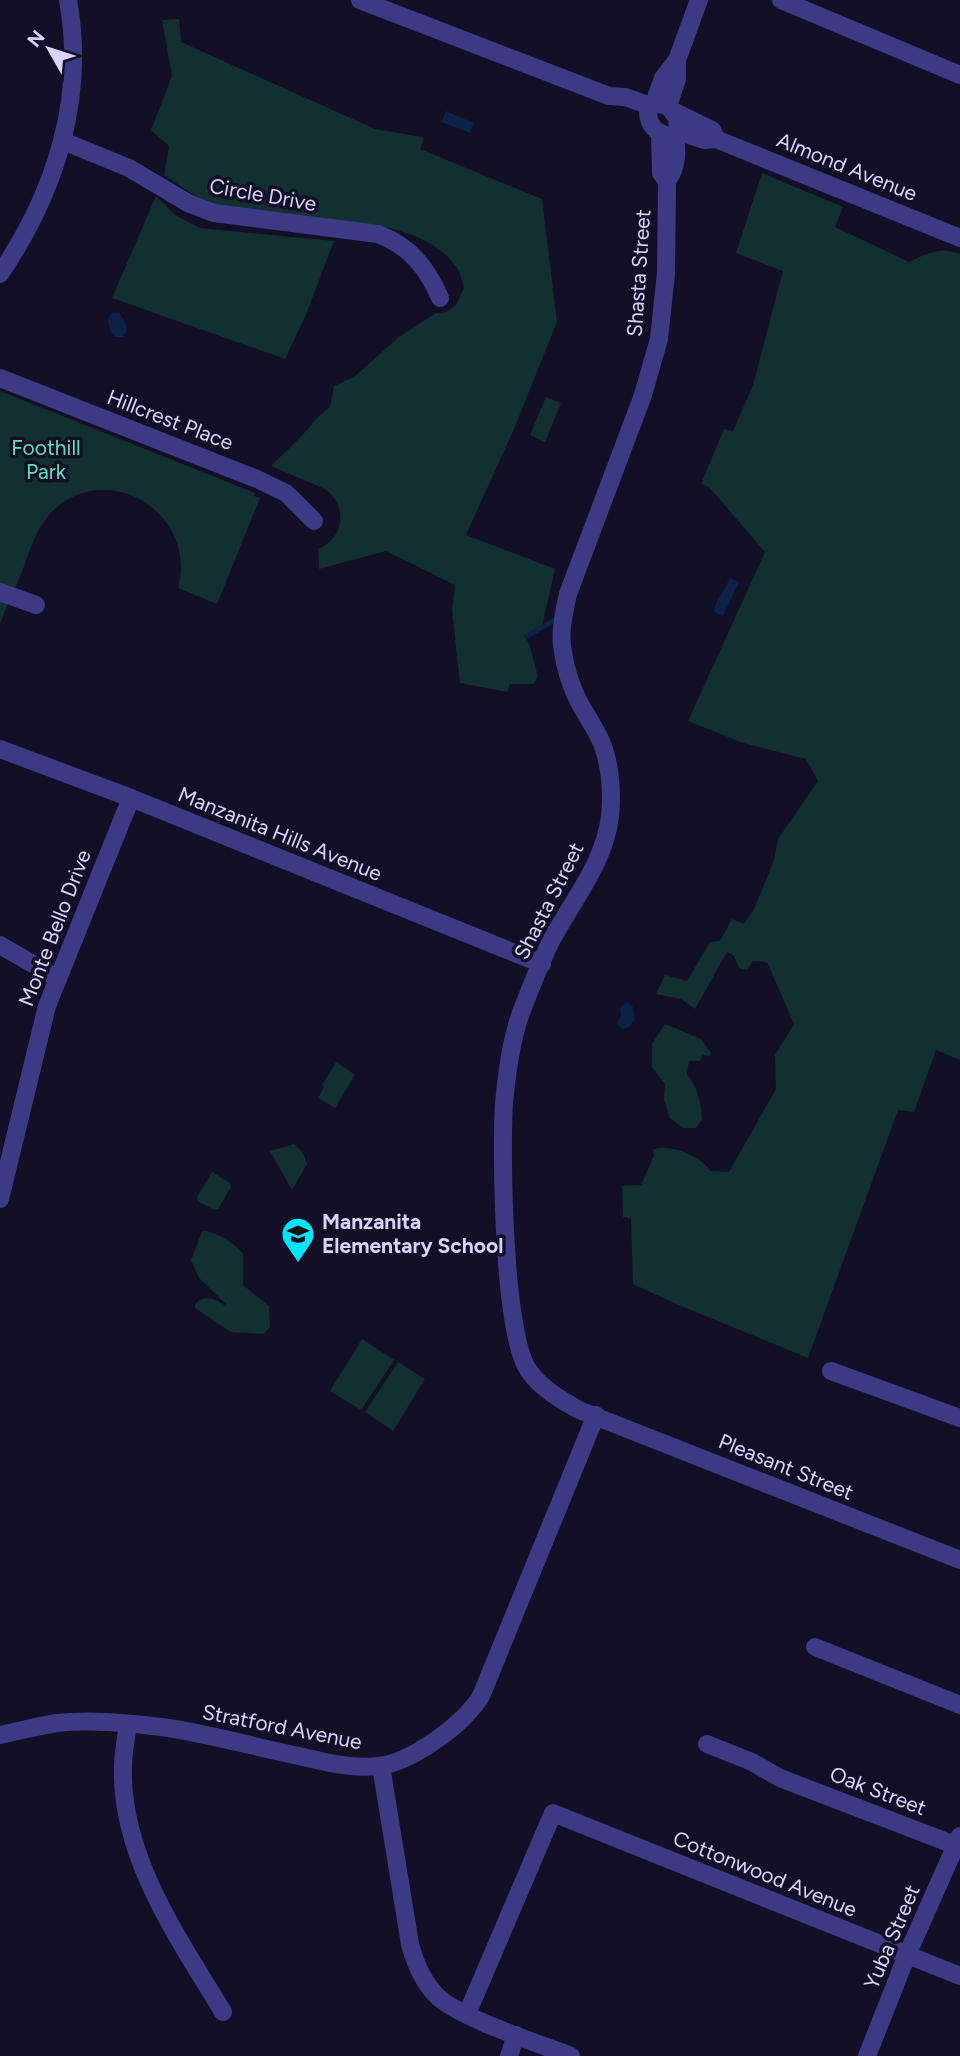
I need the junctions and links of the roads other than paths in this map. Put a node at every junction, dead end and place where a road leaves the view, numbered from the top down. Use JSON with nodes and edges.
{"nodes":[{"id":1,"x":68,"y":0,"type":"edge"},
{"id":2,"x":699,"y":0,"type":"edge"},
{"id":3,"x":781,"y":0,"type":"edge"},
{"id":4,"x":365,"y":1,"type":"edge"},
{"id":5,"x":960,"y":75,"type":"edge"},
{"id":6,"x":609,"y":96,"type":"junction"},
{"id":7,"x":663,"y":115,"type":"junction"},
{"id":8,"x":63,"y":141,"type":"junction"},
{"id":9,"x":960,"y":238,"type":"edge"},
{"id":10,"x":0,"y":274,"type":"edge"},
{"id":11,"x":440,"y":298,"type":"dead end"},
{"id":12,"x":0,"y":378,"type":"edge"},
{"id":13,"x":314,"y":521,"type":"dead end"},
{"id":14,"x":0,"y":592,"type":"edge"},
{"id":15,"x":36,"y":605,"type":"dead end"},
{"id":16,"x":0,"y":749,"type":"edge"},
{"id":17,"x":131,"y":798,"type":"junction"},
{"id":18,"x":0,"y":945,"type":"edge"},
{"id":19,"x":542,"y":964,"type":"junction"},
{"id":20,"x":57,"y":978,"type":"junction"},
{"id":21,"x":0,"y":1199,"type":"edge"},
{"id":22,"x":831,"y":1371,"type":"dead end"},
{"id":23,"x":596,"y":1415,"type":"junction"},
{"id":24,"x":960,"y":1418,"type":"edge"},
{"id":25,"x":960,"y":1560,"type":"edge"},
{"id":26,"x":815,"y":1647,"type":"dead end"},
{"id":27,"x":960,"y":1705,"type":"edge"},
{"id":28,"x":128,"y":1725,"type":"junction"},
{"id":29,"x":0,"y":1735,"type":"edge"},
{"id":30,"x":707,"y":1744,"type":"dead end"},
{"id":31,"x":382,"y":1766,"type":"junction"},
{"id":32,"x":959,"y":1843,"type":"edge"},
{"id":33,"x":907,"y":1955,"type":"junction"},
{"id":34,"x":960,"y":1976,"type":"edge"},
{"id":35,"x":223,"y":2012,"type":"dead end"},
{"id":36,"x":467,"y":2014,"type":"junction"},
{"id":37,"x":516,"y":2035,"type":"junction"},
{"id":38,"x":509,"y":2056,"type":"edge"},
{"id":39,"x":571,"y":2056,"type":"edge"},
{"id":40,"x":867,"y":2056,"type":"edge"}],
"edges":[{"from":1,"to":8,"type":"street"},
{"from":2,"to":7,"type":"street","name":"Shasta Street"},
{"from":3,"to":5,"type":"street"},
{"from":4,"to":6,"type":"street","name":"Almond Avenue"},
{"from":6,"to":7,"type":"street","name":"Almond Avenue"},
{"from":6,"to":7,"type":"street","name":"Almond Avenue"},
{"from":7,"to":9,"type":"street","name":"Almond Avenue"},
{"from":7,"to":19,"type":"street","name":"Shasta Street"},
{"from":8,"to":10,"type":"street"},
{"from":8,"to":11,"type":"street","name":"Circle Drive"},
{"from":12,"to":13,"type":"street","name":"Hillcrest Place"},
{"from":14,"to":15,"type":"street"},
{"from":16,"to":17,"type":"street","name":"Manzanita Hills Avenue"},
{"from":17,"to":19,"type":"street","name":"Manzanita Hills Avenue"},
{"from":17,"to":20,"type":"street","name":"Monte Bello Drive"},
{"from":18,"to":20,"type":"street"},
{"from":19,"to":23,"type":"street","name":"Shasta Street"},
{"from":20,"to":21,"type":"street","name":"Monte Bello Drive"},
{"from":22,"to":24,"type":"street"},
{"from":23,"to":25,"type":"street","name":"Pleasant Street"},
{"from":23,"to":31,"type":"street","name":"Stratford Avenue"},
{"from":26,"to":27,"type":"street"},
{"from":28,"to":29,"type":"street","name":"Stratford Avenue"},
{"from":28,"to":31,"type":"street","name":"Stratford Avenue"},
{"from":28,"to":35,"type":"street"},
{"from":30,"to":32,"type":"street","name":"Oak Street"},
{"from":31,"to":36,"type":"street"},
{"from":32,"to":33,"type":"street","name":"Yuba Street"},
{"from":33,"to":34,"type":"street","name":"Cottonwood Avenue"},
{"from":33,"to":36,"type":"street","name":"Cottonwood Avenue"},
{"from":33,"to":40,"type":"street","name":"Yuba Street"},
{"from":36,"to":37,"type":"street"},
{"from":37,"to":38,"type":"street"},
{"from":37,"to":39,"type":"street"}]}
